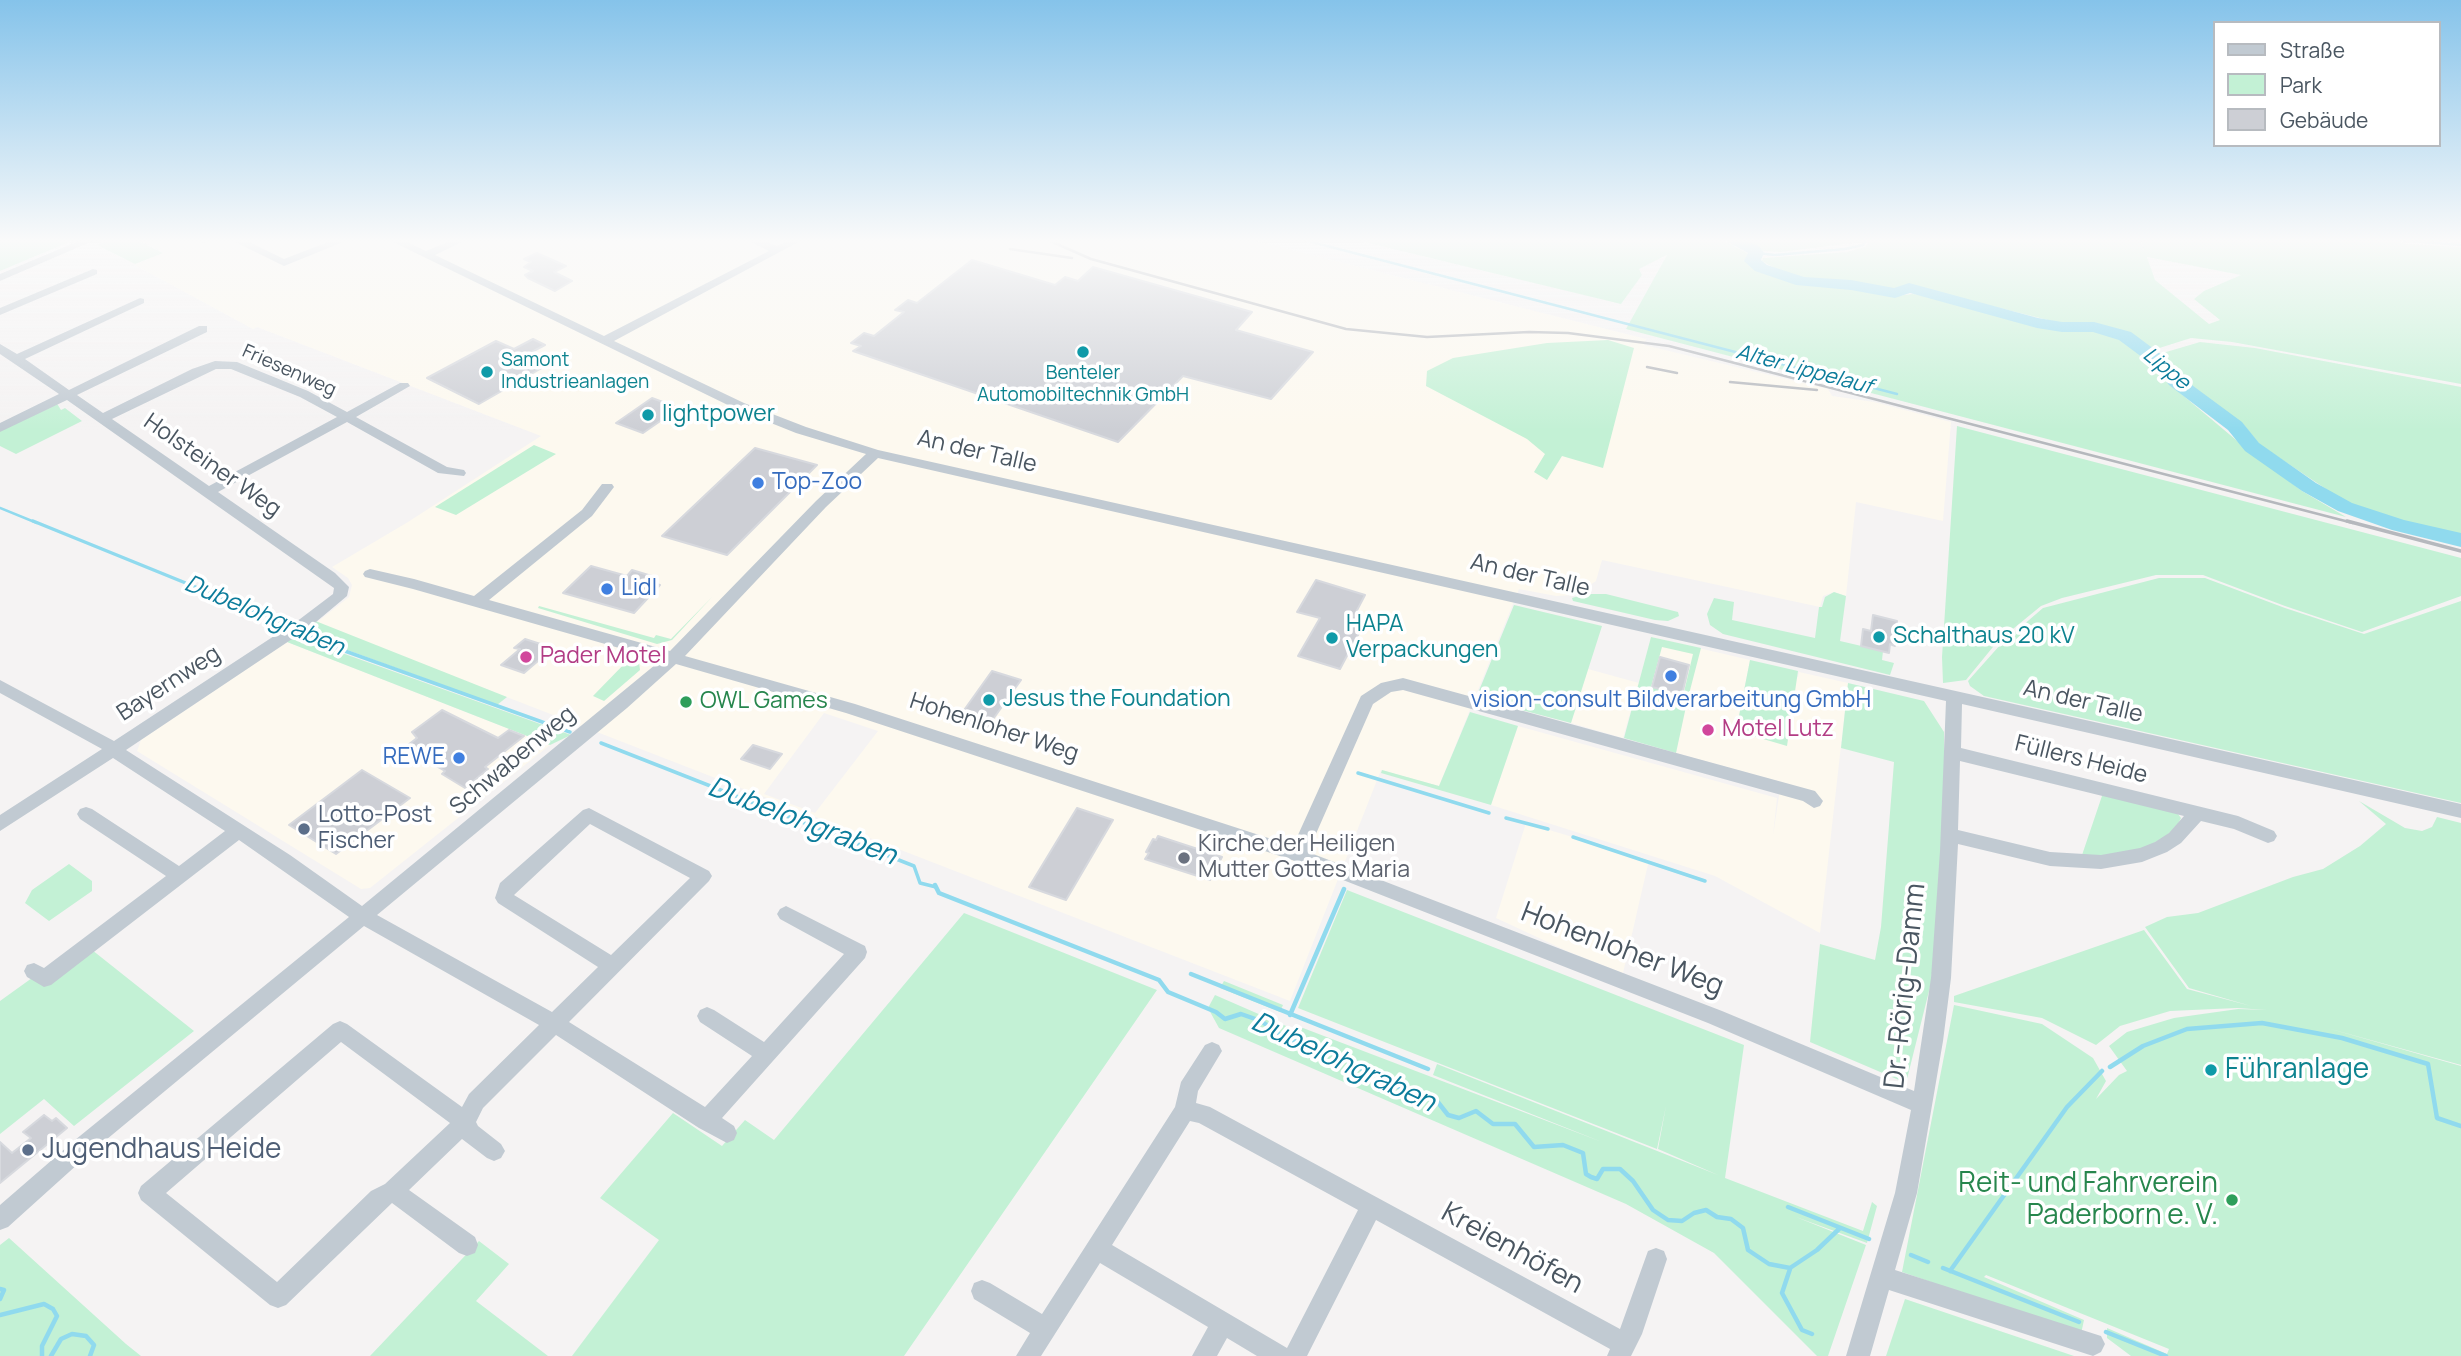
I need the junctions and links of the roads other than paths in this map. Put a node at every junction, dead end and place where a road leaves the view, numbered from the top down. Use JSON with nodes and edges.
{"nodes":[{"id":1,"x":18,"y":303,"type":"edge"},
{"id":2,"x":135,"y":303,"type":"edge"},
{"id":3,"x":526,"y":303,"type":"edge"},
{"id":4,"x":674,"y":303,"type":"edge"},
{"id":5,"x":0,"y":312,"type":"edge"},
{"id":6,"x":203,"y":328,"type":"dead end"},
{"id":7,"x":604,"y":341,"type":"junction"},
{"id":8,"x":0,"y":348,"type":"edge"},
{"id":9,"x":16,"y":359,"type":"junction"},
{"id":10,"x":404,"y":386,"type":"dead end"},
{"id":11,"x":66,"y":395,"type":"junction"},
{"id":12,"x":345,"y":418,"type":"junction"},
{"id":13,"x":102,"y":419,"type":"junction"},
{"id":14,"x":0,"y":428,"type":"edge"},
{"id":15,"x":875,"y":453,"type":"junction"},
{"id":16,"x":459,"y":473,"type":"dead end"},
{"id":17,"x":607,"y":486,"type":"dead end"},
{"id":18,"x":209,"y":492,"type":"junction"},
{"id":19,"x":370,"y":574,"type":"dead end"},
{"id":20,"x":330,"y":576,"type":"joint"},
{"id":21,"x":477,"y":602,"type":"junction"},
{"id":22,"x":673,"y":658,"type":"junction"},
{"id":23,"x":5,"y":694,"type":"edge"},
{"id":24,"x":1954,"y":696,"type":"junction"},
{"id":25,"x":112,"y":749,"type":"junction"},
{"id":26,"x":1954,"y":753,"type":"junction"},
{"id":27,"x":1814,"y":801,"type":"dead end"},
{"id":28,"x":2461,"y":811,"type":"edge"},
{"id":29,"x":2198,"y":813,"type":"junction"},
{"id":30,"x":86,"y":814,"type":"dead end"},
{"id":31,"x":0,"y":824,"type":"edge"},
{"id":32,"x":238,"y":831,"type":"junction"},
{"id":33,"x":1950,"y":835,"type":"junction"},
{"id":34,"x":2268,"y":836,"type":"dead end"},
{"id":35,"x":1298,"y":855,"type":"junction"},
{"id":36,"x":179,"y":875,"type":"junction"},
{"id":37,"x":786,"y":914,"type":"dead end"},
{"id":38,"x":365,"y":917,"type":"junction"},
{"id":39,"x":612,"y":966,"type":"junction"},
{"id":40,"x":34,"y":971,"type":"dead end"},
{"id":41,"x":707,"y":1016,"type":"dead end"},
{"id":42,"x":554,"y":1023,"type":"junction"},
{"id":43,"x":1212,"y":1051,"type":"dead end"},
{"id":44,"x":766,"y":1054,"type":"junction"},
{"id":45,"x":1923,"y":1105,"type":"junction"},
{"id":46,"x":1185,"y":1110,"type":"junction"},
{"id":47,"x":706,"y":1121,"type":"junction"},
{"id":48,"x":466,"y":1122,"type":"junction"},
{"id":49,"x":727,"y":1133,"type":"dead end"},
{"id":50,"x":494,"y":1151,"type":"dead end"},
{"id":51,"x":393,"y":1191,"type":"junction"},
{"id":52,"x":1373,"y":1206,"type":"junction"},
{"id":53,"x":0,"y":1219,"type":"edge"},
{"id":54,"x":467,"y":1245,"type":"dead end"},
{"id":55,"x":1098,"y":1249,"type":"junction"},
{"id":56,"x":1656,"y":1259,"type":"dead end"},
{"id":57,"x":1881,"y":1277,"type":"junction"},
{"id":58,"x":982,"y":1291,"type":"dead end"},
{"id":59,"x":1223,"y":1323,"type":"junction"},
{"id":60,"x":1045,"y":1329,"type":"junction"},
{"id":61,"x":2093,"y":1344,"type":"dead end"},
{"id":62,"x":1622,"y":1350,"type":"edge"},
{"id":63,"x":1028,"y":1356,"type":"edge"},
{"id":64,"x":1203,"y":1356,"type":"edge"},
{"id":65,"x":1279,"y":1356,"type":"edge"},
{"id":66,"x":1295,"y":1356,"type":"edge"},
{"id":67,"x":1858,"y":1356,"type":"edge"}],
"edges":[{"from":1,"to":5,"type":"street"},
{"from":2,"to":9,"type":"street"},
{"from":3,"to":7,"type":"street","name":"An der Talle"},
{"from":4,"to":7,"type":"street"},
{"from":6,"to":11,"type":"street"},
{"from":7,"to":15,"type":"street","name":"An der Talle"},
{"from":8,"to":9,"type":"street","name":"Holsteiner Weg"},
{"from":9,"to":11,"type":"street","name":"Holsteiner Weg"},
{"from":10,"to":12,"type":"street"},
{"from":11,"to":13,"type":"street","name":"Holsteiner Weg"},
{"from":11,"to":14,"type":"street"},
{"from":12,"to":13,"type":"street","name":"Friesenweg"},
{"from":12,"to":16,"type":"street","name":"Friesenweg"},
{"from":12,"to":18,"type":"street"},
{"from":13,"to":18,"type":"street","name":"Holsteiner Weg"},
{"from":15,"to":22,"type":"street","name":"Schwabenweg"},
{"from":15,"to":24,"type":"street","name":"An der Talle"},
{"from":17,"to":21,"type":"street"},
{"from":18,"to":20,"type":"street","name":"Holsteiner Weg"},
{"from":19,"to":21,"type":"street"},
{"from":20,"to":25,"type":"street","name":"Bayernweg"},
{"from":21,"to":22,"type":"street"},
{"from":22,"to":35,"type":"street","name":"Hohenloher Weg"},
{"from":22,"to":38,"type":"street","name":"Schwabenweg"},
{"from":23,"to":25,"type":"street"},
{"from":24,"to":26,"type":"street","name":"Dr.-Rörig-Damm"},
{"from":24,"to":28,"type":"street","name":"An der Talle"},
{"from":25,"to":31,"type":"street","name":"Bayernweg"},
{"from":25,"to":32,"type":"street"},
{"from":26,"to":29,"type":"street","name":"Füllers Heide"},
{"from":26,"to":33,"type":"street","name":"Dr.-Rörig-Damm"},
{"from":27,"to":35,"type":"street"},
{"from":29,"to":33,"type":"street"},
{"from":29,"to":34,"type":"street","name":"Füllers Heide"},
{"from":30,"to":36,"type":"street"},
{"from":32,"to":36,"type":"street"},
{"from":32,"to":38,"type":"street"},
{"from":33,"to":45,"type":"street","name":"Dr.-Rörig-Damm"},
{"from":35,"to":45,"type":"street","name":"Hohenloher Weg"},
{"from":36,"to":40,"type":"street"},
{"from":37,"to":44,"type":"street"},
{"from":38,"to":42,"type":"street"},
{"from":38,"to":53,"type":"street","name":"Schwabenweg"},
{"from":39,"to":39,"type":"street"},
{"from":39,"to":42,"type":"street"},
{"from":41,"to":44,"type":"street"},
{"from":42,"to":47,"type":"street"},
{"from":42,"to":48,"type":"street"},
{"from":43,"to":46,"type":"street"},
{"from":44,"to":47,"type":"street"},
{"from":45,"to":57,"type":"street","name":"Dr.-Rörig-Damm"},
{"from":46,"to":52,"type":"street","name":"Kreienhöfen"},
{"from":46,"to":55,"type":"street"},
{"from":47,"to":49,"type":"street"},
{"from":48,"to":50,"type":"street"},
{"from":48,"to":51,"type":"street"},
{"from":48,"to":51,"type":"street"},
{"from":51,"to":54,"type":"street"},
{"from":52,"to":62,"type":"street","name":"Kreienhöfen"},
{"from":52,"to":66,"type":"street"},
{"from":55,"to":59,"type":"street"},
{"from":55,"to":60,"type":"street"},
{"from":56,"to":62,"type":"street","name":"Kreienhöfen"},
{"from":57,"to":61,"type":"street"},
{"from":57,"to":67,"type":"street","name":"Dr.-Rörig-Damm"},
{"from":58,"to":60,"type":"street"},
{"from":59,"to":64,"type":"street"},
{"from":59,"to":65,"type":"street"},
{"from":60,"to":63,"type":"street"}]}
